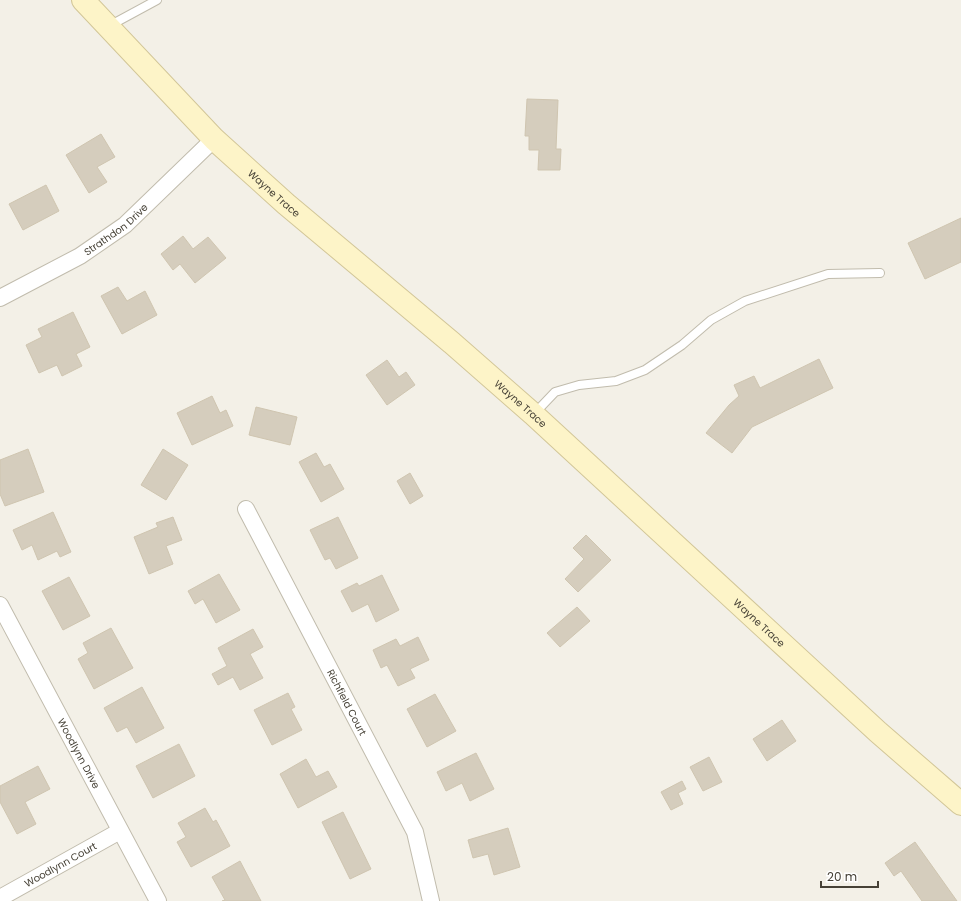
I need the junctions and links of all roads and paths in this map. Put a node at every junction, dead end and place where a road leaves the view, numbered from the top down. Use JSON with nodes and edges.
{"nodes":[{"id":1,"x":83,"y":0,"type":"edge"},
{"id":2,"x":157,"y":0,"type":"edge"},
{"id":3,"x":108,"y":27,"type":"junction"},
{"id":4,"x":214,"y":139,"type":"junction"},
{"id":5,"x":880,"y":273,"type":"dead end"},
{"id":6,"x":0,"y":298,"type":"edge"},
{"id":7,"x":533,"y":414,"type":"junction"},
{"id":8,"x":246,"y":509,"type":"dead end"},
{"id":9,"x":0,"y":605,"type":"edge"},
{"id":10,"x":961,"y":804,"type":"edge"},
{"id":11,"x":120,"y":831,"type":"junction"},
{"id":12,"x":0,"y":898,"type":"edge"},
{"id":13,"x":158,"y":901,"type":"edge"},
{"id":14,"x":432,"y":901,"type":"edge"}],
"edges":[{"from":1,"to":3,"type":"street","name":"Wayne Trace"},
{"from":2,"to":3,"type":"lane"},
{"from":3,"to":4,"type":"street","name":"Wayne Trace"},
{"from":4,"to":6,"type":"street","name":"Strathdon Drive"},
{"from":4,"to":7,"type":"street","name":"Wayne Trace"},
{"from":5,"to":7,"type":"lane"},
{"from":7,"to":10,"type":"street","name":"Wayne Trace"},
{"from":8,"to":14,"type":"street","name":"Richfield Court"},
{"from":9,"to":11,"type":"street","name":"Woodlynn Drive"},
{"from":11,"to":12,"type":"street","name":"Woodlynn Court"},
{"from":11,"to":13,"type":"street","name":"Woodlynn Drive"}]}
